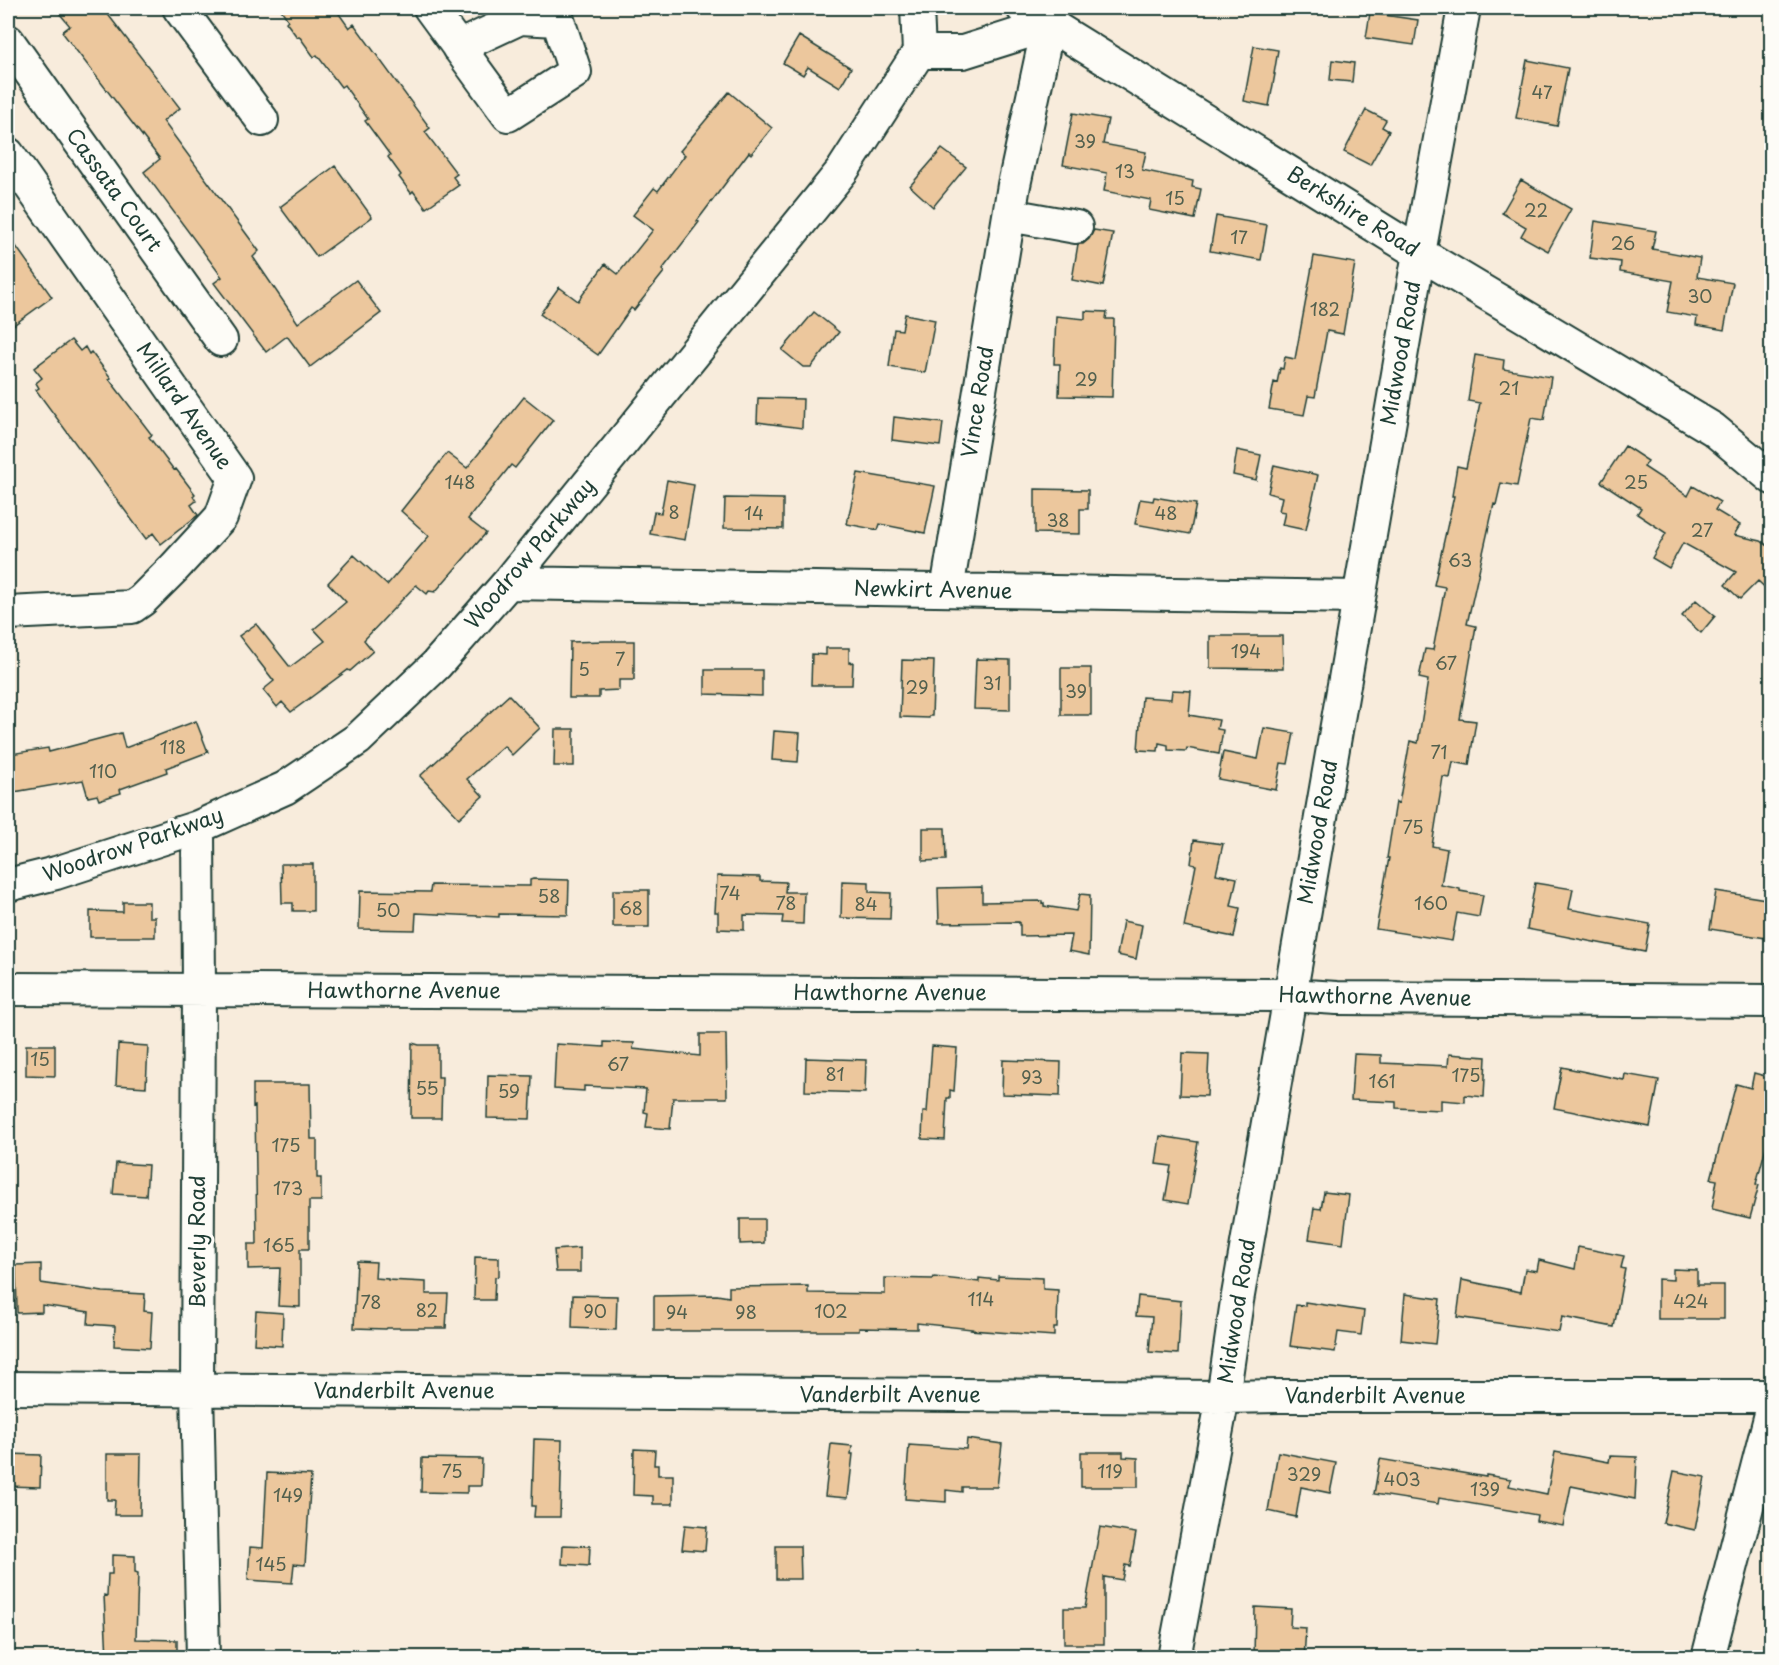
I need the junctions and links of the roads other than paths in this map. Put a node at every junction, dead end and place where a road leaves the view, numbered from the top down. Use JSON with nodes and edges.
{"nodes":[{"id":1,"x":430,"y":8,"type":"edge"},
{"id":2,"x":917,"y":8,"type":"edge"},
{"id":3,"x":1023,"y":8,"type":"edge"},
{"id":4,"x":1464,"y":8,"type":"edge"},
{"id":5,"x":186,"y":10,"type":"edge"},
{"id":6,"x":1051,"y":16,"type":"edge"},
{"id":7,"x":8,"y":41,"type":"edge"},
{"id":8,"x":458,"y":47,"type":"dead end"},
{"id":9,"x":919,"y":52,"type":"junction"},
{"id":10,"x":262,"y":120,"type":"dead end"},
{"id":11,"x":8,"y":154,"type":"edge"},
{"id":12,"x":1009,"y":215,"type":"junction"},
{"id":13,"x":1076,"y":227,"type":"dead end"},
{"id":14,"x":1419,"y":252,"type":"junction"},
{"id":15,"x":221,"y":340,"type":"dead end"},
{"id":16,"x":1772,"y":478,"type":"edge"},
{"id":17,"x":508,"y":583,"type":"junction"},
{"id":18,"x":947,"y":590,"type":"junction"},
{"id":19,"x":1359,"y":597,"type":"junction"},
{"id":20,"x":8,"y":613,"type":"edge"},
{"id":21,"x":198,"y":827,"type":"junction"},
{"id":22,"x":8,"y":885,"type":"edge"},
{"id":23,"x":8,"y":989,"type":"edge"},
{"id":24,"x":199,"y":990,"type":"junction"},
{"id":25,"x":1290,"y":995,"type":"junction"},
{"id":26,"x":1772,"y":1001,"type":"edge"},
{"id":27,"x":8,"y":1388,"type":"edge"},
{"id":28,"x":197,"y":1389,"type":"junction"},
{"id":29,"x":1772,"y":1396,"type":"edge"},
{"id":30,"x":1223,"y":1397,"type":"junction"},
{"id":31,"x":1772,"y":1410,"type":"edge"},
{"id":32,"x":204,"y":1658,"type":"edge"},
{"id":33,"x":1174,"y":1658,"type":"edge"},
{"id":34,"x":1708,"y":1658,"type":"edge"}],
"edges":[{"from":1,"to":8,"type":"street"},
{"from":2,"to":9,"type":"street"},
{"from":3,"to":6,"type":"street","name":"Berkshire Road"},
{"from":4,"to":14,"type":"street","name":"Midwood Road"},
{"from":5,"to":10,"type":"street"},
{"from":6,"to":9,"type":"street"},
{"from":6,"to":12,"type":"street","name":"Vince Road"},
{"from":6,"to":14,"type":"street","name":"Berkshire Road"},
{"from":7,"to":15,"type":"street","name":"Cassata Court"},
{"from":9,"to":17,"type":"street","name":"Woodrow Parkway"},
{"from":11,"to":20,"type":"street","name":"Millard Avenue"},
{"from":12,"to":13,"type":"street"},
{"from":12,"to":18,"type":"street","name":"Vince Road"},
{"from":14,"to":16,"type":"street","name":"Berkshire Road"},
{"from":14,"to":19,"type":"street","name":"Midwood Road"},
{"from":17,"to":18,"type":"street","name":"Newkirt Avenue"},
{"from":17,"to":21,"type":"street","name":"Woodrow Parkway"},
{"from":18,"to":19,"type":"street","name":"Newkirt Avenue"},
{"from":19,"to":25,"type":"street","name":"Midwood Road"},
{"from":21,"to":22,"type":"street","name":"Woodrow Parkway"},
{"from":21,"to":24,"type":"street","name":"Beverly Road"},
{"from":23,"to":24,"type":"street","name":"Hawthorne Avenue"},
{"from":24,"to":25,"type":"street","name":"Hawthorne Avenue"},
{"from":24,"to":28,"type":"street","name":"Beverly Road"},
{"from":25,"to":26,"type":"street","name":"Hawthorne Avenue"},
{"from":25,"to":30,"type":"street","name":"Midwood Road"},
{"from":27,"to":28,"type":"street","name":"Vanderbilt Avenue"},
{"from":28,"to":30,"type":"street","name":"Vanderbilt Avenue"},
{"from":28,"to":32,"type":"street","name":"Beverly Road"},
{"from":29,"to":30,"type":"street","name":"Vanderbilt Avenue"},
{"from":30,"to":33,"type":"street","name":"Midwood Road"},
{"from":31,"to":34,"type":"street"}]}
